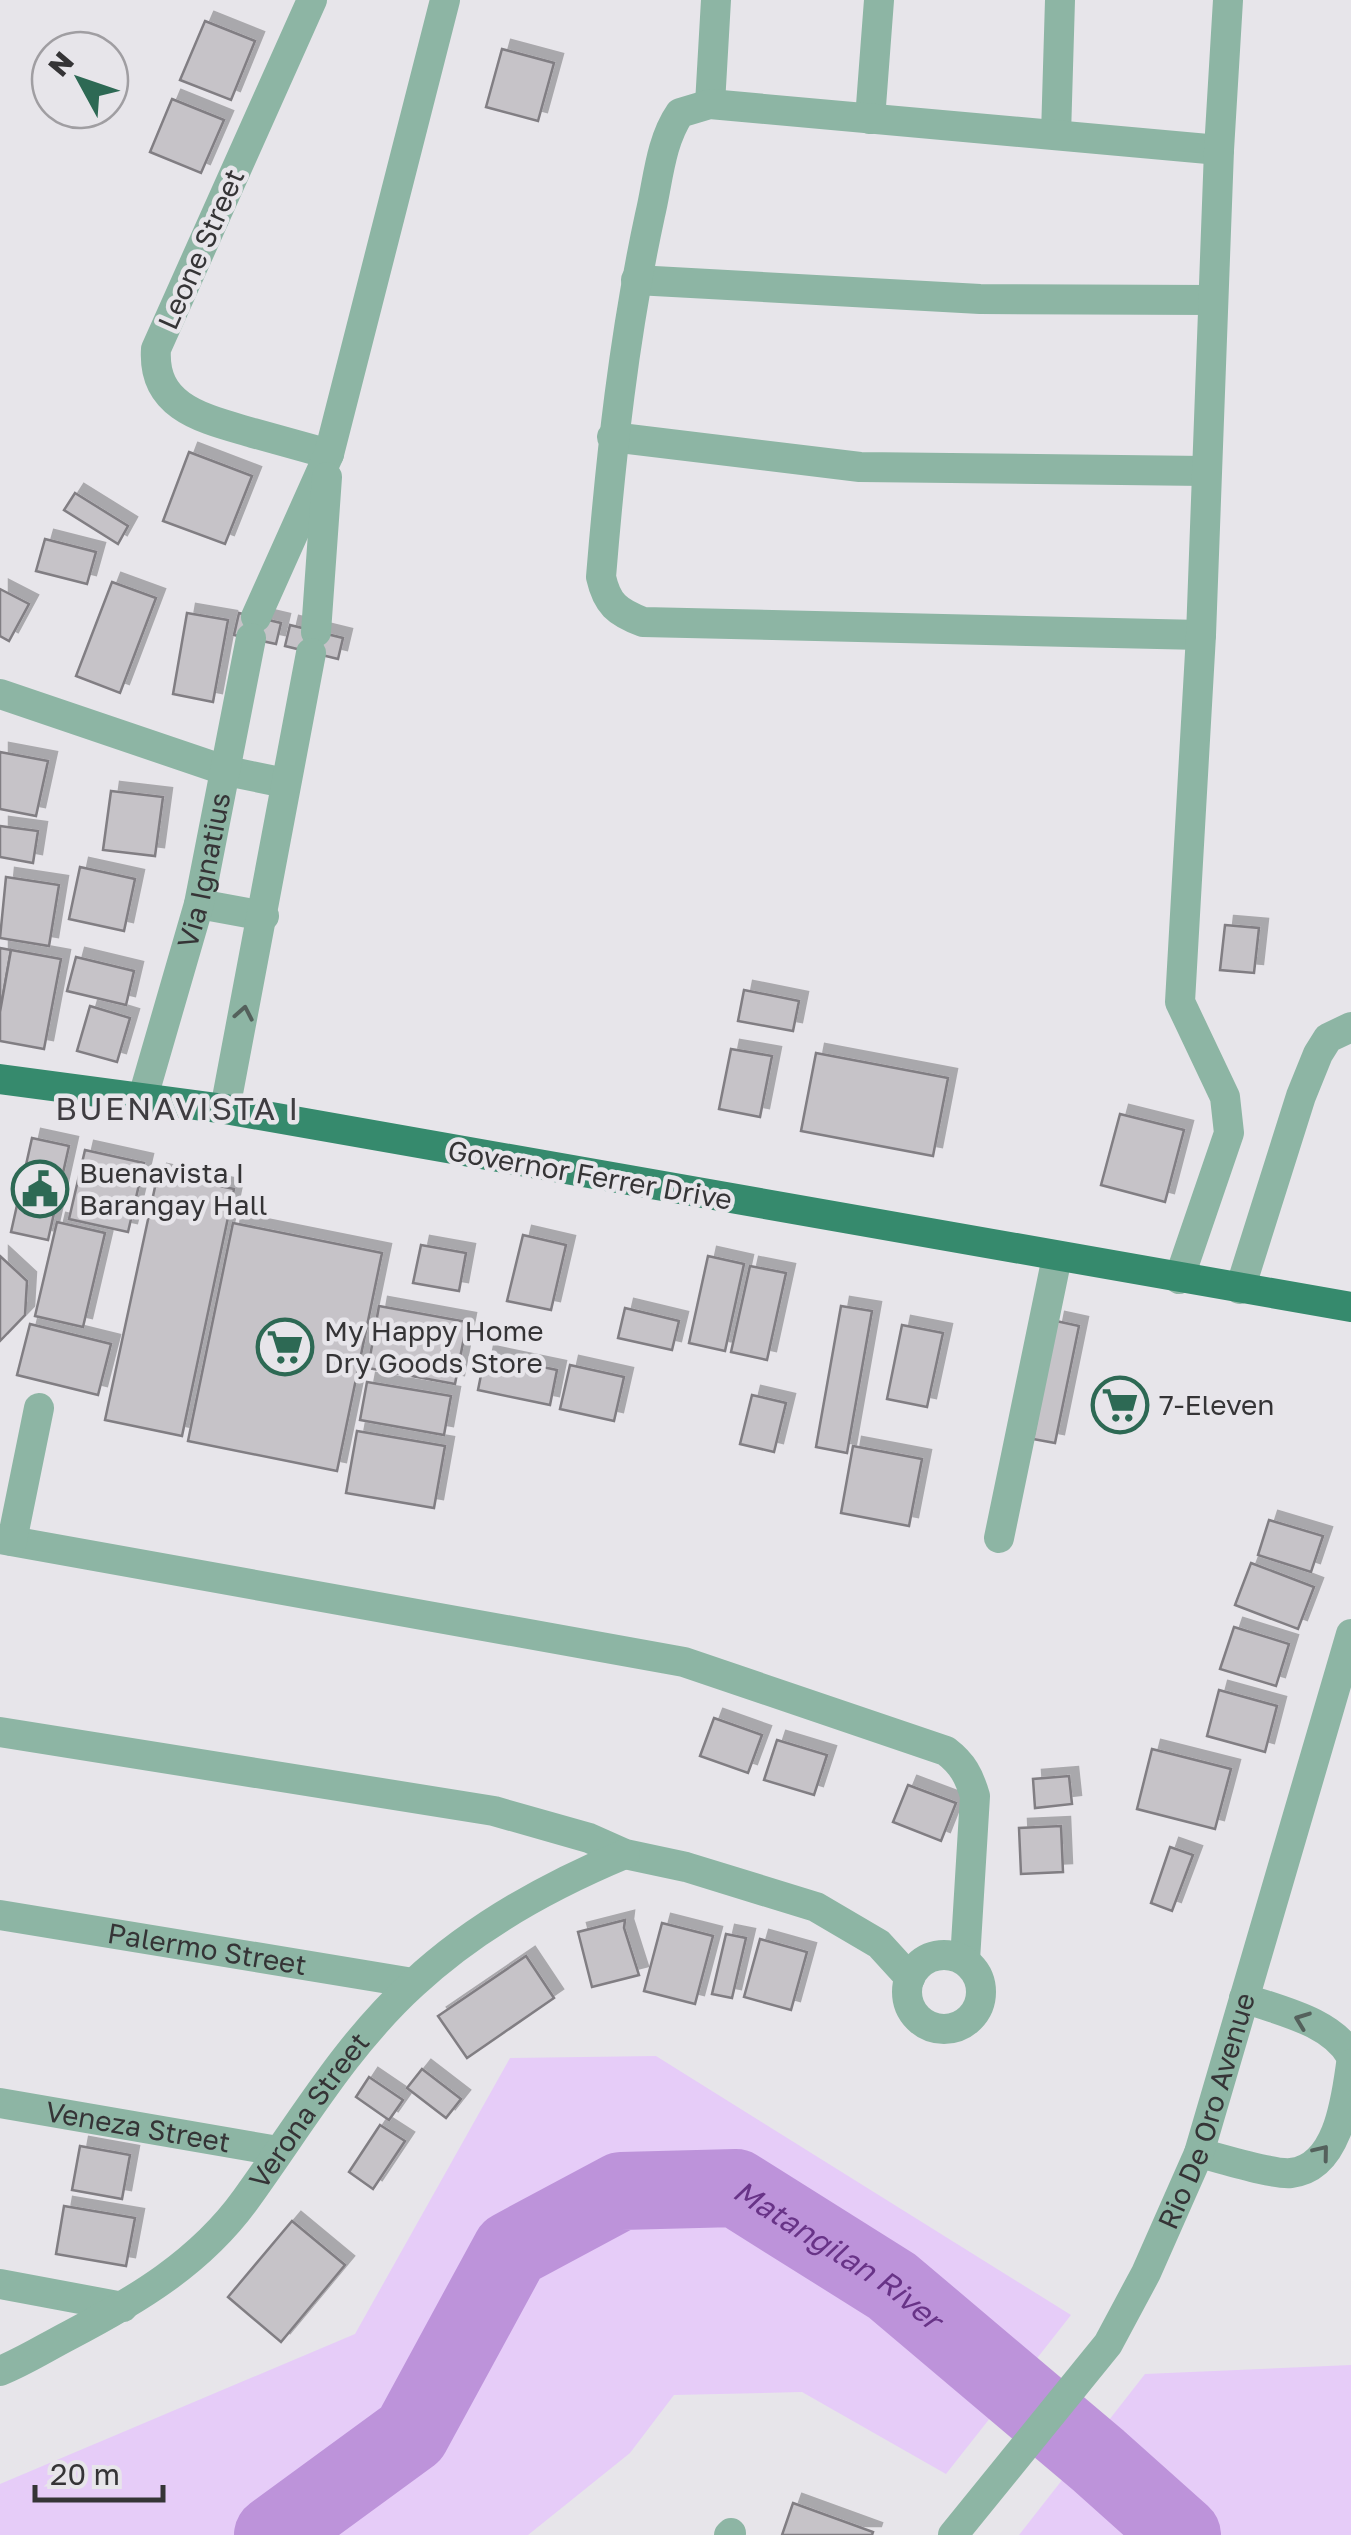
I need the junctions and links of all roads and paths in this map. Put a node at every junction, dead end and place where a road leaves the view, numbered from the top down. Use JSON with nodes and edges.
{"nodes":[{"id":1,"x":312,"y":0,"type":"edge"},
{"id":2,"x":445,"y":0,"type":"edge"},
{"id":3,"x":716,"y":0,"type":"edge"},
{"id":4,"x":878,"y":0,"type":"edge"},
{"id":5,"x":1060,"y":0,"type":"edge"},
{"id":6,"x":1228,"y":0,"type":"edge"},
{"id":7,"x":710,"y":104,"type":"junction"},
{"id":8,"x":870,"y":119,"type":"junction"},
{"id":9,"x":1056,"y":135,"type":"junction"},
{"id":10,"x":1219,"y":150,"type":"junction"},
{"id":11,"x":636,"y":280,"type":"junction"},
{"id":12,"x":1212,"y":300,"type":"junction"},
{"id":13,"x":612,"y":437,"type":"junction"},
{"id":14,"x":329,"y":454,"type":"junction"},
{"id":15,"x":1205,"y":471,"type":"junction"},
{"id":16,"x":1201,"y":636,"type":"junction"},
{"id":17,"x":0,"y":694,"type":"edge"},
{"id":18,"x":227,"y":771,"type":"junction"},
{"id":19,"x":284,"y":783,"type":"junction"},
{"id":20,"x":199,"y":904,"type":"junction"},
{"id":21,"x":264,"y":916,"type":"junction"},
{"id":22,"x":1351,"y":1027,"type":"edge"},
{"id":23,"x":0,"y":1079,"type":"edge"},
{"id":24,"x":143,"y":1097,"type":"junction"},
{"id":25,"x":225,"y":1109,"type":"junction"},
{"id":26,"x":1058,"y":1257,"type":"junction"},
{"id":27,"x":1179,"y":1279,"type":"junction"},
{"id":28,"x":1240,"y":1289,"type":"junction"},
{"id":29,"x":1351,"y":1307,"type":"edge"},
{"id":30,"x":39,"y":1408,"type":"dead end"},
{"id":31,"x":1000,"y":1538,"type":"dead end"},
{"id":32,"x":6,"y":1540,"type":"edge"},
{"id":33,"x":1351,"y":1634,"type":"edge"},
{"id":34,"x":0,"y":1732,"type":"edge"},
{"id":35,"x":625,"y":1854,"type":"junction"},
{"id":36,"x":0,"y":1916,"type":"edge"},
{"id":37,"x":965,"y":1960,"type":"junction"},
{"id":38,"x":910,"y":1978,"type":"junction"},
{"id":39,"x":413,"y":1983,"type":"junction"},
{"id":40,"x":1244,"y":1998,"type":"junction"},
{"id":41,"x":1351,"y":2056,"type":"edge"},
{"id":42,"x":1351,"y":2064,"type":"edge"},
{"id":43,"x":0,"y":2103,"type":"edge"},
{"id":44,"x":278,"y":2151,"type":"junction"},
{"id":45,"x":1199,"y":2153,"type":"junction"},
{"id":46,"x":0,"y":2284,"type":"edge"},
{"id":47,"x":122,"y":2307,"type":"junction"},
{"id":48,"x":0,"y":2371,"type":"edge"},
{"id":49,"x":953,"y":2535,"type":"edge"}],
"edges":[{"from":1,"to":14,"type":"street","name":"Leone Street"},
{"from":2,"to":14,"type":"street","name":"Via Ignatius"},
{"from":3,"to":7,"type":"street"},
{"from":4,"to":8,"type":"street"},
{"from":5,"to":9,"type":"street"},
{"from":6,"to":10,"type":"street"},
{"from":7,"to":8,"type":"street"},
{"from":7,"to":11,"type":"street"},
{"from":8,"to":9,"type":"street"},
{"from":9,"to":10,"type":"street"},
{"from":10,"to":12,"type":"street"},
{"from":11,"to":12,"type":"street"},
{"from":11,"to":13,"type":"street"},
{"from":12,"to":15,"type":"street"},
{"from":13,"to":15,"type":"street"},
{"from":13,"to":16,"type":"street"},
{"from":14,"to":18,"type":"street","name":"Via Ignatius"},
{"from":14,"to":19,"type":"street","name":"Via Ignatius"},
{"from":15,"to":16,"type":"street"},
{"from":16,"to":27,"type":"street"},
{"from":17,"to":18,"type":"street"},
{"from":18,"to":19,"type":"street"},
{"from":18,"to":20,"type":"street","name":"Via Ignatius"},
{"from":19,"to":21,"type":"street","name":"Via Ignatius"},
{"from":20,"to":21,"type":"street"},
{"from":20,"to":24,"type":"street","name":"Via Ignatius"},
{"from":25,"to":21,"type":"street","name":"Via Ignatius","one_way":true},
{"from":22,"to":28,"type":"street"},
{"from":23,"to":24,"type":"main road","name":"Governor Ferrer Drive"},
{"from":24,"to":25,"type":"main road","name":"Governor Ferrer Drive"},
{"from":25,"to":26,"type":"main road","name":"Governor Ferrer Drive"},
{"from":26,"to":27,"type":"main road","name":"Governor Ferrer Drive"},
{"from":26,"to":31,"type":"street"},
{"from":27,"to":28,"type":"main road","name":"Governor Ferrer Drive"},
{"from":28,"to":29,"type":"main road"},
{"from":30,"to":32,"type":"street"},
{"from":32,"to":37,"type":"street"},
{"from":33,"to":40,"type":"street","name":"Rio De Oro Avenue"},
{"from":34,"to":35,"type":"street"},
{"from":35,"to":38,"type":"street"},
{"from":35,"to":39,"type":"street","name":"Verona Street"},
{"from":36,"to":39,"type":"street","name":"Palermo Street"},
{"from":37,"to":38,"type":"street"},
{"from":37,"to":38,"type":"street"},
{"from":39,"to":44,"type":"street","name":"Verona Street"},
{"from":41,"to":40,"type":"street","one_way":true},
{"from":40,"to":45,"type":"street","name":"Rio De Oro Avenue"},
{"from":45,"to":42,"type":"street","one_way":true},
{"from":43,"to":44,"type":"street","name":"Veneza Street"},
{"from":44,"to":47,"type":"street","name":"Verona Street"},
{"from":45,"to":49,"type":"street","name":"Rio De Oro Avenue"},
{"from":46,"to":47,"type":"street"},
{"from":47,"to":48,"type":"street","name":"Verona Street"}]}
